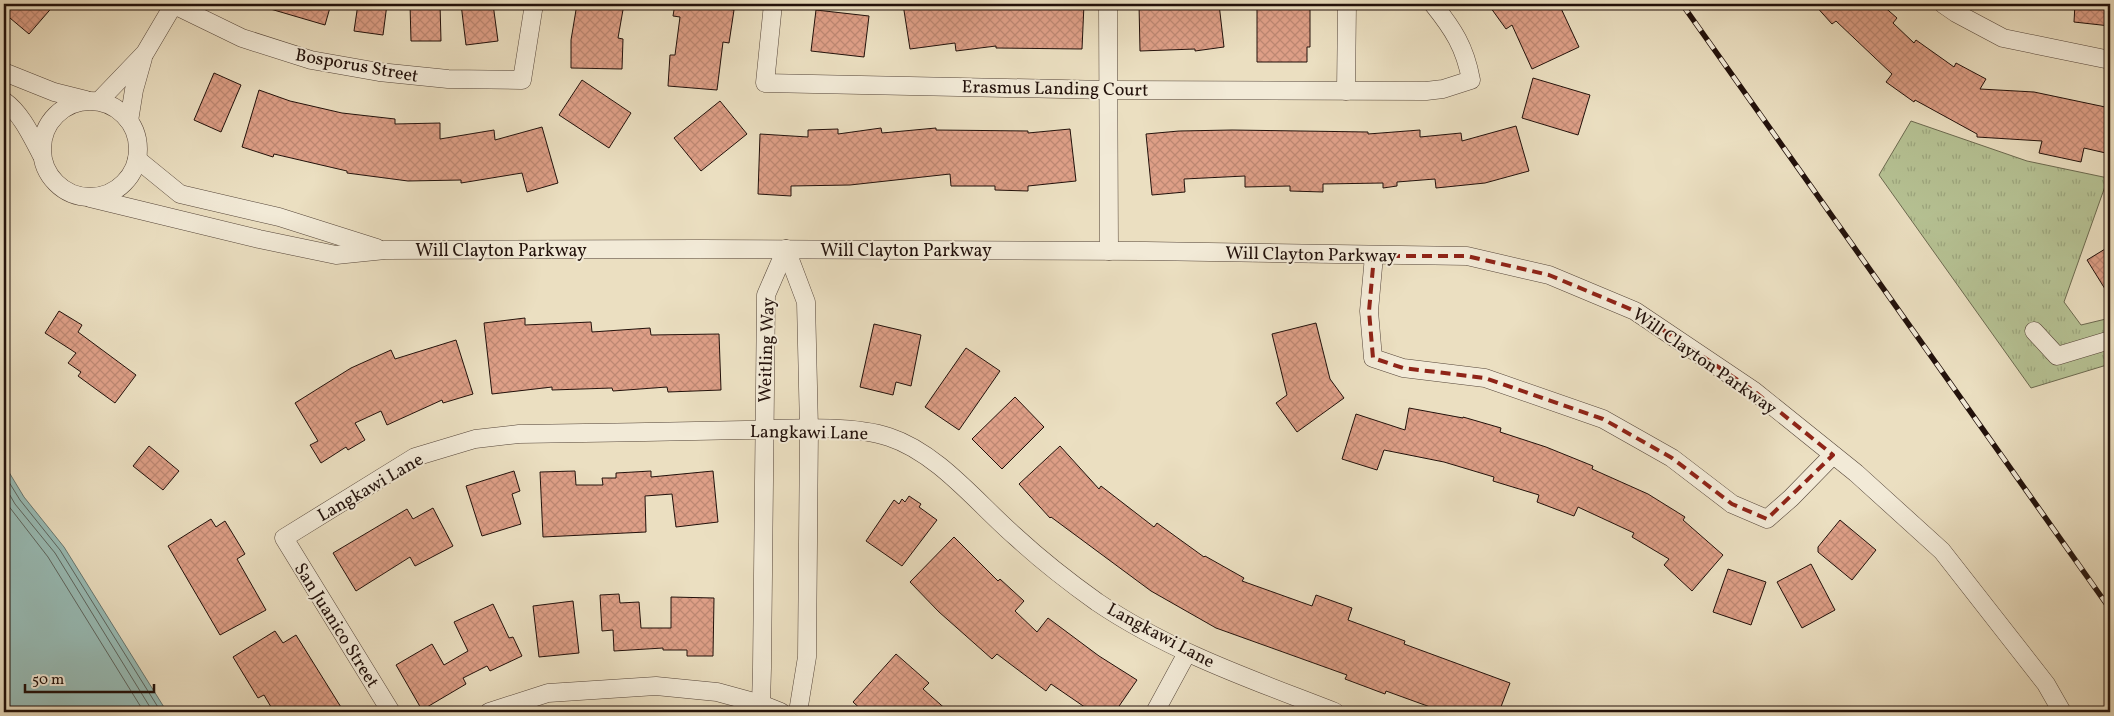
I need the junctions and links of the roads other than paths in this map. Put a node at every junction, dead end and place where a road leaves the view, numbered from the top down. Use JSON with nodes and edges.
{"nodes":[{"id":1,"x":173,"y":4,"type":"edge"},
{"id":2,"x":534,"y":4,"type":"edge"},
{"id":3,"x":773,"y":4,"type":"edge"},
{"id":4,"x":1108,"y":4,"type":"edge"},
{"id":5,"x":1347,"y":4,"type":"edge"},
{"id":6,"x":1433,"y":4,"type":"edge"},
{"id":7,"x":1943,"y":4,"type":"edge"},
{"id":8,"x":145,"y":53,"type":"junction"},
{"id":9,"x":2110,"y":60,"type":"edge"},
{"id":10,"x":4,"y":72,"type":"edge"},
{"id":11,"x":1108,"y":90,"type":"junction"},
{"id":12,"x":1346,"y":91,"type":"junction"},
{"id":13,"x":4,"y":101,"type":"edge"},
{"id":14,"x":94,"y":101,"type":"junction"},
{"id":15,"x":129,"y":121,"type":"junction"},
{"id":16,"x":41,"y":154,"type":"junction"},
{"id":17,"x":137,"y":160,"type":"junction"},
{"id":18,"x":90,"y":198,"type":"junction"},
{"id":19,"x":385,"y":250,"type":"junction"},
{"id":20,"x":786,"y":250,"type":"junction"},
{"id":21,"x":1109,"y":251,"type":"junction"},
{"id":22,"x":1374,"y":256,"type":"junction"},
{"id":23,"x":2034,"y":331,"type":"dead end"},
{"id":24,"x":2110,"y":340,"type":"edge"},
{"id":25,"x":809,"y":429,"type":"junction"},
{"id":26,"x":763,"y":430,"type":"junction"},
{"id":27,"x":1833,"y":455,"type":"junction"},
{"id":28,"x":284,"y":538,"type":"joint"},
{"id":29,"x":1187,"y":654,"type":"junction"},
{"id":30,"x":759,"y":708,"type":"edge"},
{"id":31,"x":391,"y":712,"type":"edge"},
{"id":32,"x":489,"y":712,"type":"edge"},
{"id":33,"x":781,"y":712,"type":"edge"},
{"id":34,"x":798,"y":712,"type":"edge"},
{"id":35,"x":1155,"y":712,"type":"edge"},
{"id":36,"x":1335,"y":712,"type":"edge"},
{"id":37,"x":2062,"y":712,"type":"edge"}],
"edges":[{"from":1,"to":2,"type":"street","name":"Bosporus Street"},
{"from":1,"to":8,"type":"street"},
{"from":3,"to":11,"type":"street","name":"Erasmus Landing Court"},
{"from":4,"to":11,"type":"street"},
{"from":5,"to":12,"type":"street"},
{"from":6,"to":12,"type":"street","name":"Erasmus Landing Court"},
{"from":7,"to":9,"type":"street"},
{"from":8,"to":14,"type":"street"},
{"from":8,"to":15,"type":"street"},
{"from":10,"to":14,"type":"street"},
{"from":11,"to":12,"type":"street","name":"Erasmus Landing Court"},
{"from":11,"to":21,"type":"street"},
{"from":13,"to":16,"type":"street"},
{"from":14,"to":15,"type":"street"},
{"from":14,"to":16,"type":"street"},
{"from":15,"to":17,"type":"street"},
{"from":16,"to":18,"type":"street"},
{"from":17,"to":18,"type":"street"},
{"from":17,"to":19,"type":"street","name":"Will Clayton Parkway"},
{"from":18,"to":19,"type":"street","name":"Will Clayton Parkway"},
{"from":19,"to":20,"type":"street","name":"Will Clayton Parkway"},
{"from":20,"to":21,"type":"street","name":"Will Clayton Parkway"},
{"from":20,"to":25,"type":"street","name":"Weitling Way"},
{"from":20,"to":26,"type":"street","name":"Weitling Way"},
{"from":21,"to":22,"type":"street","name":"Will Clayton Parkway"},
{"from":22,"to":27,"type":"street","name":"Will Clayton Parkway"},
{"from":22,"to":27,"type":"street"},
{"from":23,"to":24,"type":"street"},
{"from":25,"to":26,"type":"street","name":"Langkawi Lane"},
{"from":25,"to":29,"type":"street","name":"Langkawi Lane"},
{"from":25,"to":34,"type":"street","name":"Weitling Way"},
{"from":26,"to":28,"type":"street","name":"Langkawi Lane"},
{"from":26,"to":30,"type":"street","name":"Weitling Way"},
{"from":27,"to":37,"type":"street","name":"Will Clayton Parkway"},
{"from":28,"to":31,"type":"street","name":"San Juanico Street"},
{"from":29,"to":35,"type":"street"},
{"from":29,"to":36,"type":"street","name":"Langkawi Lane"},
{"from":30,"to":32,"type":"street"},
{"from":30,"to":33,"type":"street"}]}
